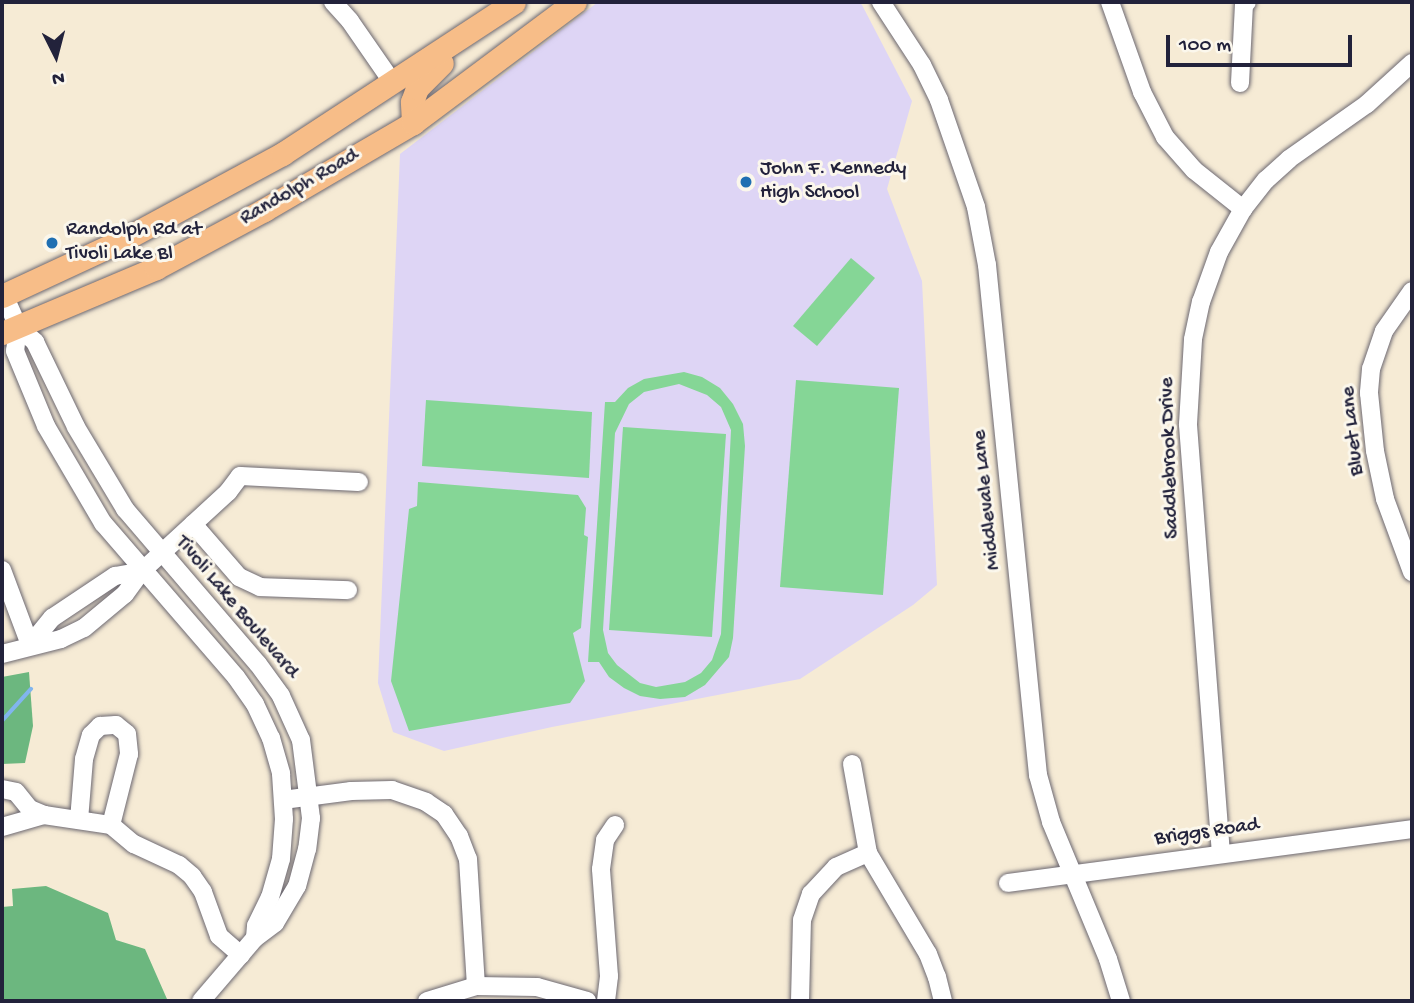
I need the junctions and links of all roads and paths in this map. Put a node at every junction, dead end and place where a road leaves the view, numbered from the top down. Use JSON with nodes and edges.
{"nodes":[{"id":1,"x":332,"y":2,"type":"edge"},
{"id":2,"x":514,"y":2,"type":"edge"},
{"id":3,"x":575,"y":2,"type":"edge"},
{"id":4,"x":881,"y":2,"type":"edge"},
{"id":5,"x":1110,"y":2,"type":"edge"},
{"id":6,"x":1247,"y":2,"type":"edge"},
{"id":7,"x":485,"y":23,"type":"junction"},
{"id":8,"x":1412,"y":63,"type":"edge"},
{"id":9,"x":393,"y":83,"type":"junction"},
{"id":10,"x":1240,"y":83,"type":"dead end"},
{"id":11,"x":413,"y":123,"type":"junction"},
{"id":12,"x":323,"y":174,"type":"junction"},
{"id":13,"x":1243,"y":209,"type":"junction"},
{"id":14,"x":1412,"y":291,"type":"edge"},
{"id":15,"x":3,"y":295,"type":"edge"},
{"id":16,"x":10,"y":330,"type":"edge"},
{"id":17,"x":359,"y":482,"type":"dead end"},
{"id":18,"x":193,"y":524,"type":"junction"},
{"id":19,"x":161,"y":554,"type":"junction"},
{"id":20,"x":2,"y":569,"type":"edge"},
{"id":21,"x":142,"y":572,"type":"junction"},
{"id":22,"x":1412,"y":572,"type":"edge"},
{"id":23,"x":348,"y":590,"type":"dead end"},
{"id":24,"x":30,"y":645,"type":"junction"},
{"id":25,"x":2,"y":654,"type":"edge"},
{"id":26,"x":852,"y":764,"type":"dead end"},
{"id":27,"x":2,"y":789,"type":"edge"},
{"id":28,"x":310,"y":797,"type":"junction"},
{"id":29,"x":283,"y":800,"type":"junction"},
{"id":30,"x":44,"y":815,"type":"junction"},
{"id":31,"x":79,"y":820,"type":"junction"},
{"id":32,"x":111,"y":825,"type":"junction"},
{"id":33,"x":615,"y":825,"type":"dead end"},
{"id":34,"x":2,"y":827,"type":"edge"},
{"id":35,"x":1412,"y":829,"type":"edge"},
{"id":36,"x":867,"y":853,"type":"junction"},
{"id":37,"x":1221,"y":855,"type":"junction"},
{"id":38,"x":1071,"y":874,"type":"junction"},
{"id":39,"x":1008,"y":883,"type":"dead end"},
{"id":40,"x":255,"y":938,"type":"junction"},
{"id":41,"x":241,"y":955,"type":"junction"},
{"id":42,"x":476,"y":986,"type":"junction"},
{"id":43,"x":201,"y":1001,"type":"edge"},
{"id":44,"x":427,"y":1001,"type":"edge"},
{"id":45,"x":587,"y":1001,"type":"edge"},
{"id":46,"x":606,"y":1001,"type":"edge"},
{"id":47,"x":800,"y":1001,"type":"edge"},
{"id":48,"x":943,"y":1001,"type":"edge"},
{"id":49,"x":1121,"y":1001,"type":"edge"}],
"edges":[{"from":1,"to":9,"type":"street"},
{"from":2,"to":7,"type":"main road","name":"Randolph Road"},
{"from":3,"to":11,"type":"main road","name":"Randolph Road"},
{"from":4,"to":38,"type":"street","name":"Middlevale Lane"},
{"from":5,"to":13,"type":"street"},
{"from":6,"to":10,"type":"street"},
{"from":7,"to":9,"type":"main road","name":"Randolph Road"},
{"from":7,"to":11,"type":"main road"},
{"from":8,"to":13,"type":"street","name":"Saddlebrook Drive"},
{"from":9,"to":12,"type":"main road"},
{"from":9,"to":15,"type":"main road","name":"Randolph Road"},
{"from":11,"to":12,"type":"main road","name":"Randolph Road"},
{"from":12,"to":16,"type":"main road","name":"Randolph Road"},
{"from":13,"to":37,"type":"street","name":"Saddlebrook Drive"},
{"from":14,"to":22,"type":"street","name":"Bluet Lane"},
{"from":15,"to":16,"type":"street","name":"Tivoli Lake Boulevard"},
{"from":16,"to":19,"type":"street","name":"Tivoli Lake Boulevard"},
{"from":16,"to":21,"type":"street","name":"Tivoli Lake Boulevard"},
{"from":17,"to":18,"type":"street"},
{"from":18,"to":19,"type":"street"},
{"from":18,"to":23,"type":"street"},
{"from":19,"to":21,"type":"street"},
{"from":19,"to":28,"type":"street","name":"Tivoli Lake Boulevard"},
{"from":20,"to":24,"type":"street"},
{"from":21,"to":24,"type":"street"},
{"from":21,"to":24,"type":"street"},
{"from":21,"to":29,"type":"street","name":"Tivoli Lake Boulevard"},
{"from":24,"to":25,"type":"street"},
{"from":26,"to":36,"type":"street"},
{"from":27,"to":30,"type":"street"},
{"from":28,"to":29,"type":"street"},
{"from":28,"to":40,"type":"street","name":"Tivoli Lake Boulevard"},
{"from":28,"to":42,"type":"street"},
{"from":29,"to":40,"type":"street","name":"Tivoli Lake Boulevard"},
{"from":30,"to":31,"type":"street"},
{"from":30,"to":34,"type":"street"},
{"from":31,"to":32,"type":"street"},
{"from":31,"to":32,"type":"street"},
{"from":32,"to":41,"type":"street"},
{"from":33,"to":46,"type":"street"},
{"from":35,"to":37,"type":"street","name":"Briggs Road"},
{"from":36,"to":47,"type":"street"},
{"from":36,"to":48,"type":"street"},
{"from":37,"to":38,"type":"street","name":"Briggs Road"},
{"from":38,"to":39,"type":"street","name":"Briggs Road"},
{"from":38,"to":49,"type":"street","name":"Middlevale Lane"},
{"from":40,"to":41,"type":"street","name":"Tivoli Lake Boulevard"},
{"from":41,"to":43,"type":"street","name":"Tivoli Lake Boulevard"},
{"from":42,"to":44,"type":"street"},
{"from":42,"to":45,"type":"street"}]}
